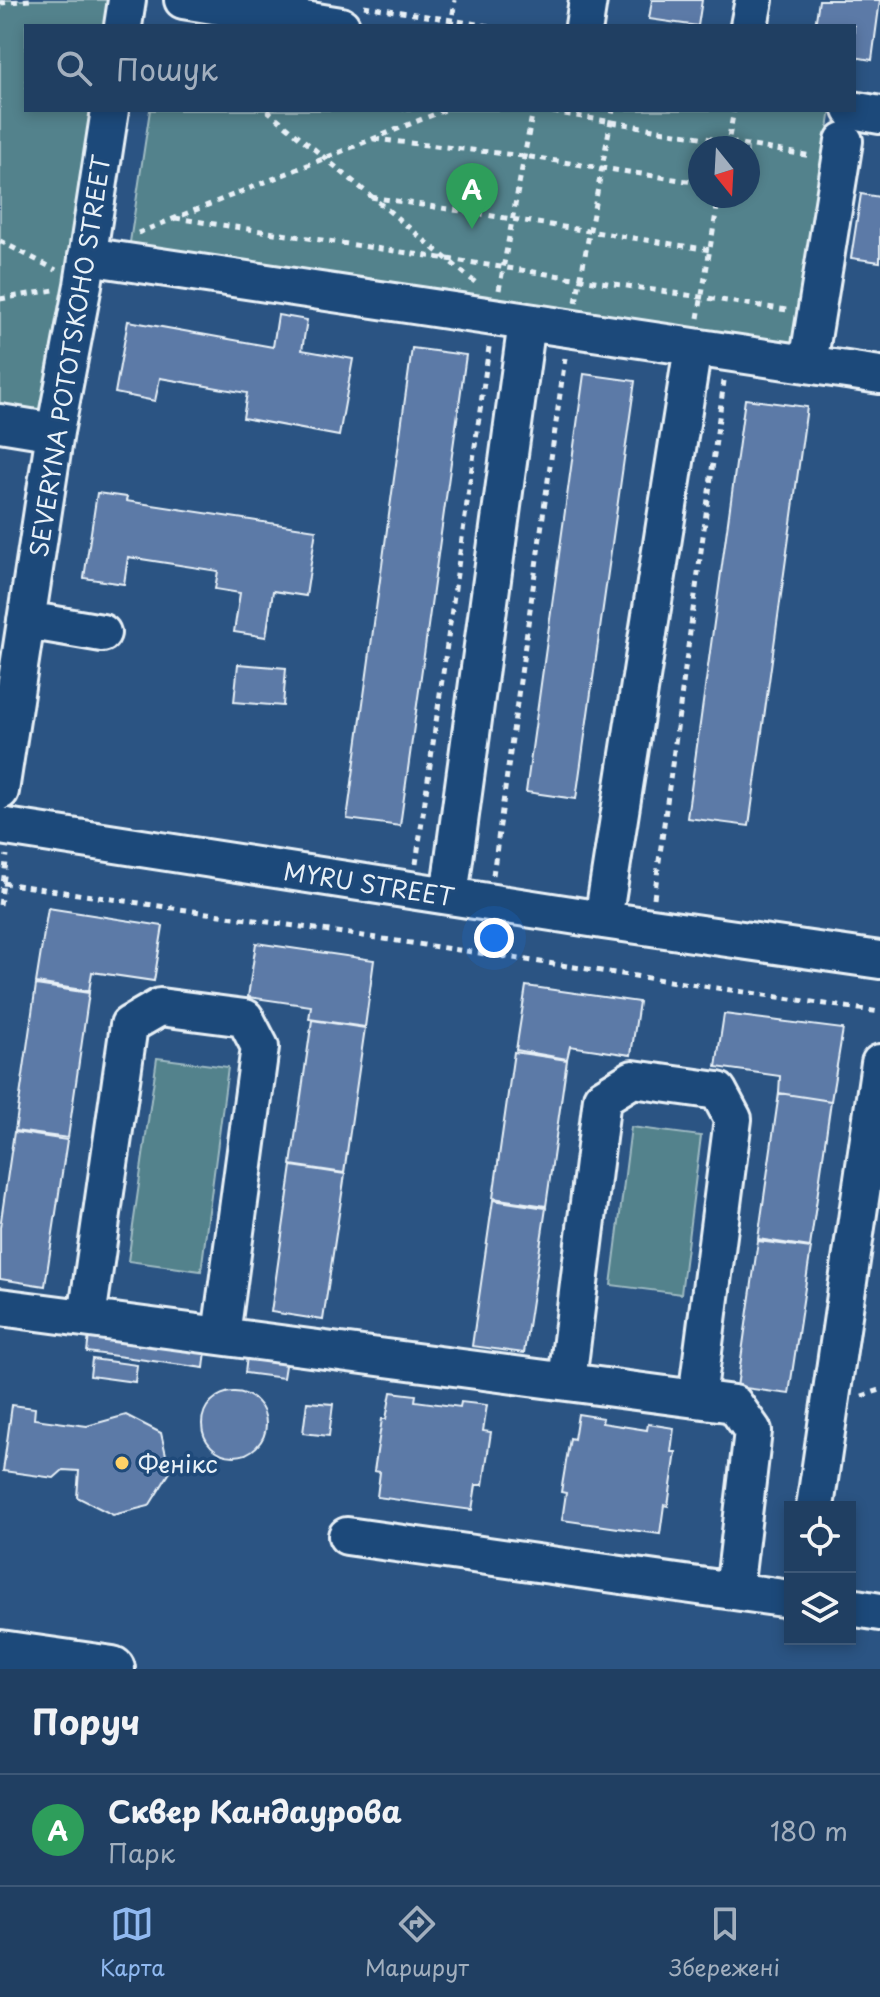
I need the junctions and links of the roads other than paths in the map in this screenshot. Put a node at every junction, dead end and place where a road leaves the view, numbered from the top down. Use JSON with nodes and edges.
{"nodes":[{"id":1,"x":127,"y":0,"type":"edge"},
{"id":2,"x":183,"y":0,"type":"edge"},
{"id":3,"x":588,"y":0,"type":"edge"},
{"id":4,"x":754,"y":0,"type":"edge"},
{"id":5,"x":350,"y":16,"type":"edge"},
{"id":6,"x":123,"y":24,"type":"edge"},
{"id":7,"x":584,"y":24,"type":"edge"},
{"id":8,"x":749,"y":24,"type":"edge"},
{"id":9,"x":110,"y":112,"type":"edge"},
{"id":10,"x":880,"y":115,"type":"edge"},
{"id":11,"x":846,"y":137,"type":"edge"},
{"id":12,"x":85,"y":270,"type":"junction"},
{"id":13,"x":506,"y":313,"type":"junction"},
{"id":14,"x":693,"y":347,"type":"junction"},
{"id":15,"x":808,"y":364,"type":"junction"},
{"id":16,"x":880,"y":375,"type":"edge"},
{"id":17,"x":0,"y":423,"type":"edge"},
{"id":18,"x":55,"y":432,"type":"junction"},
{"id":19,"x":26,"y":620,"type":"junction"},
{"id":20,"x":102,"y":633,"type":"dead end"},
{"id":21,"x":0,"y":791,"type":"edge"},
{"id":22,"x":4,"y":839,"type":"edge"},
{"id":23,"x":449,"y":896,"type":"junction"},
{"id":24,"x":603,"y":920,"type":"junction"},
{"id":25,"x":880,"y":960,"type":"edge"},
{"id":26,"x":880,"y":1063,"type":"edge"},
{"id":27,"x":870,"y":1197,"type":"edge"},
{"id":28,"x":0,"y":1307,"type":"edge"},
{"id":29,"x":87,"y":1318,"type":"junction"},
{"id":30,"x":221,"y":1335,"type":"junction"},
{"id":31,"x":567,"y":1381,"type":"junction"},
{"id":32,"x":697,"y":1398,"type":"junction"},
{"id":33,"x":816,"y":1501,"type":"edge"},
{"id":34,"x":347,"y":1536,"type":"dead end"},
{"id":35,"x":734,"y":1591,"type":"junction"},
{"id":36,"x":784,"y":1598,"type":"edge"},
{"id":37,"x":856,"y":1608,"type":"edge"},
{"id":38,"x":880,"y":1612,"type":"edge"},
{"id":39,"x":0,"y":1653,"type":"edge"},
{"id":40,"x":112,"y":1669,"type":"edge"}],
"edges":[{"from":1,"to":6,"type":"street"},
{"from":2,"to":5,"type":"street"},
{"from":3,"to":7,"type":"street"},
{"from":4,"to":8,"type":"street"},
{"from":9,"to":12,"type":"street","name":"SEVERYNA POTOTSKOHO STREET"},
{"from":10,"to":11,"type":"street"},
{"from":11,"to":15,"type":"street"},
{"from":12,"to":13,"type":"street"},
{"from":12,"to":18,"type":"street","name":"SEVERYNA POTOTSKOHO STREET"},
{"from":13,"to":14,"type":"street"},
{"from":13,"to":23,"type":"street"},
{"from":14,"to":15,"type":"street"},
{"from":14,"to":24,"type":"street"},
{"from":15,"to":16,"type":"street"},
{"from":17,"to":18,"type":"street"},
{"from":18,"to":19,"type":"street","name":"SEVERYNA POTOTSKOHO STREET"},
{"from":19,"to":20,"type":"street"},
{"from":19,"to":21,"type":"street","name":"SEVERYNA POTOTSKOHO STREET"},
{"from":22,"to":23,"type":"street","name":"MYRU STREET"},
{"from":23,"to":24,"type":"street","name":"MYRU STREET"},
{"from":24,"to":25,"type":"street","name":"MYRU STREET"},
{"from":26,"to":27,"type":"street"},
{"from":27,"to":33,"type":"street"},
{"from":28,"to":29,"type":"street"},
{"from":29,"to":30,"type":"street"},
{"from":29,"to":30,"type":"street"},
{"from":30,"to":31,"type":"street"},
{"from":31,"to":32,"type":"street"},
{"from":31,"to":32,"type":"street"},
{"from":32,"to":35,"type":"street"},
{"from":34,"to":35,"type":"street"},
{"from":35,"to":36,"type":"street"},
{"from":37,"to":38,"type":"street"},
{"from":39,"to":40,"type":"main road"}]}
